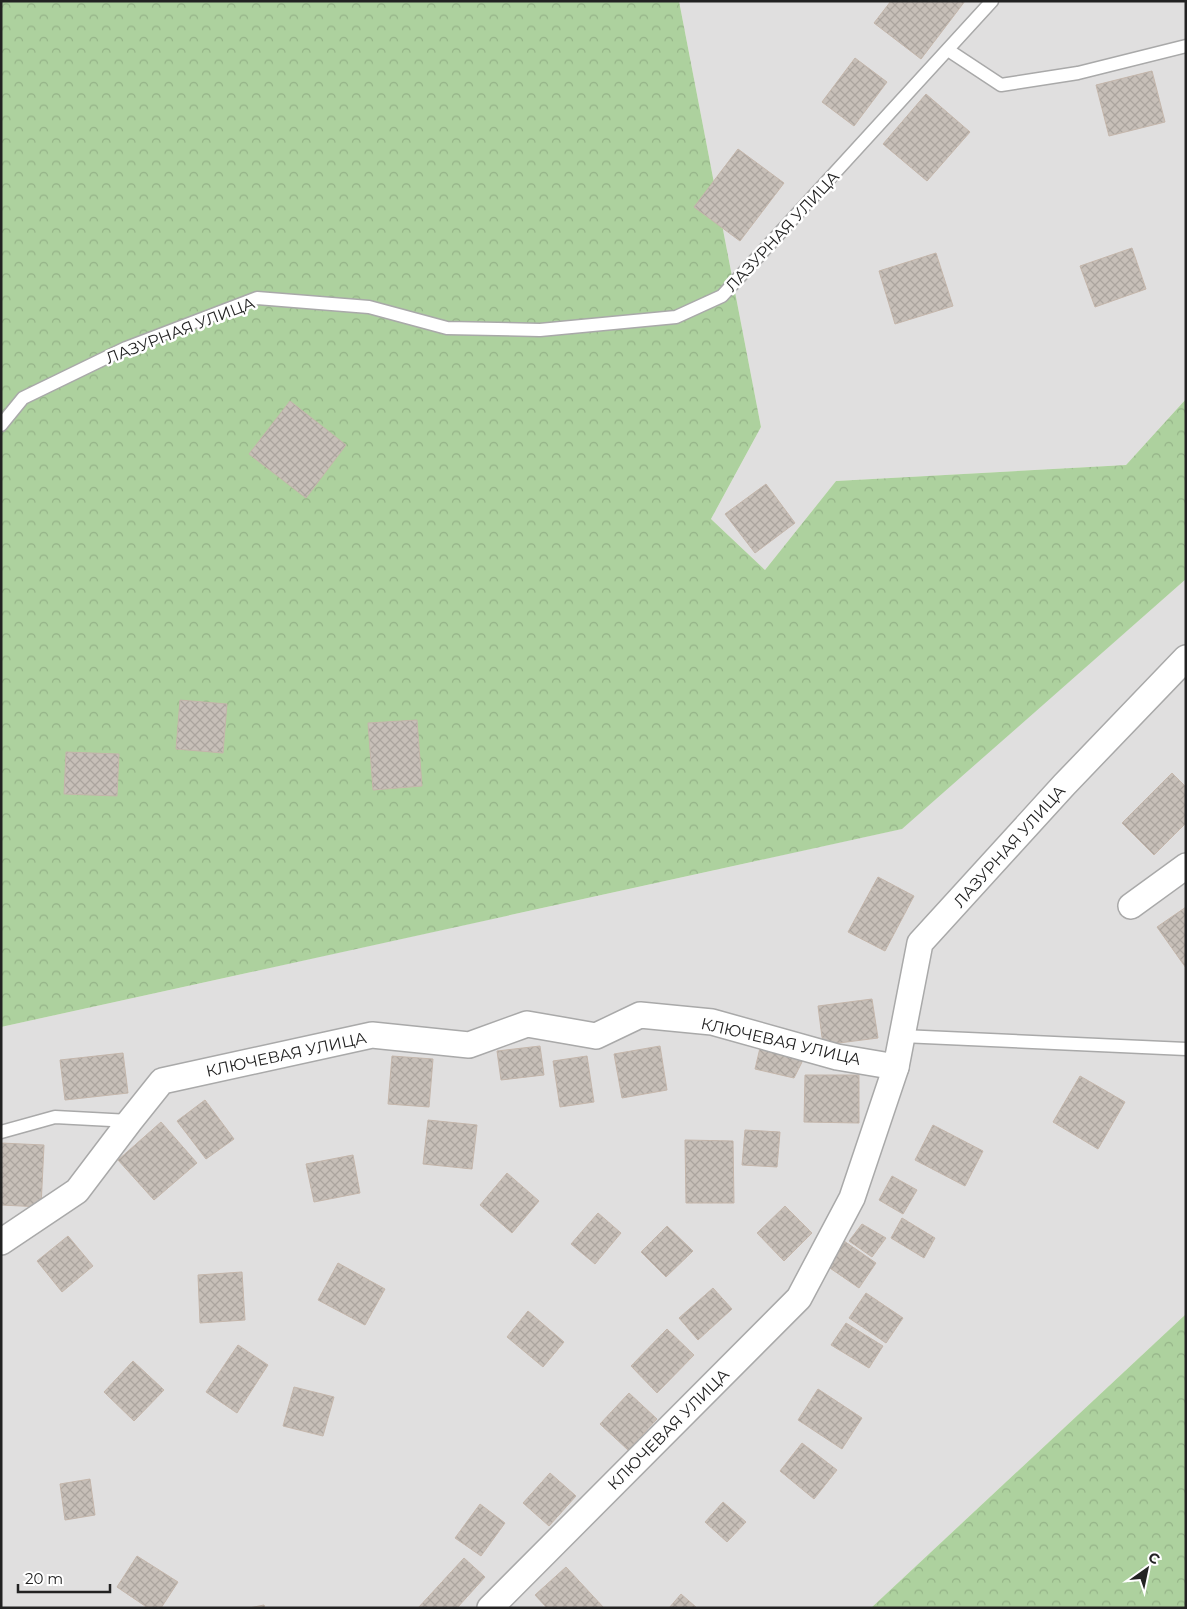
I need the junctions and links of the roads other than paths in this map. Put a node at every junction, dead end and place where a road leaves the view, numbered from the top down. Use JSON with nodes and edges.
{"nodes":[{"id":1,"x":992,"y":1,"type":"edge"},
{"id":2,"x":1186,"y":46,"type":"edge"},
{"id":3,"x":948,"y":50,"type":"junction"},
{"id":4,"x":1,"y":425,"type":"edge"},
{"id":5,"x":1186,"y":658,"type":"edge"},
{"id":6,"x":1186,"y":866,"type":"edge"},
{"id":7,"x":1131,"y":906,"type":"dead end"},
{"id":8,"x":902,"y":1036,"type":"junction"},
{"id":9,"x":1186,"y":1049,"type":"edge"},
{"id":10,"x":896,"y":1067,"type":"junction"},
{"id":11,"x":130,"y":1121,"type":"junction"},
{"id":12,"x":1,"y":1132,"type":"edge"},
{"id":13,"x":1,"y":1242,"type":"edge"},
{"id":14,"x":490,"y":1608,"type":"edge"}],
"edges":[{"from":1,"to":3,"type":"lane","name":"ЛАЗУРНАЯ УЛИЦА"},
{"from":2,"to":3,"type":"lane"},
{"from":3,"to":4,"type":"lane","name":"ЛАЗУРНАЯ УЛИЦА"},
{"from":5,"to":8,"type":"street","name":"ЛАЗУРНАЯ УЛИЦА"},
{"from":6,"to":7,"type":"street"},
{"from":8,"to":9,"type":"lane"},
{"from":8,"to":10,"type":"street","name":"ЛАЗУРНАЯ УЛИЦА"},
{"from":10,"to":11,"type":"street","name":"КЛЮЧЕВАЯ УЛИЦА"},
{"from":10,"to":14,"type":"street","name":"КЛЮЧЕВАЯ УЛИЦА"},
{"from":11,"to":12,"type":"lane"},
{"from":11,"to":13,"type":"street","name":"КЛЮЧЕВАЯ УЛИЦА"}]}
